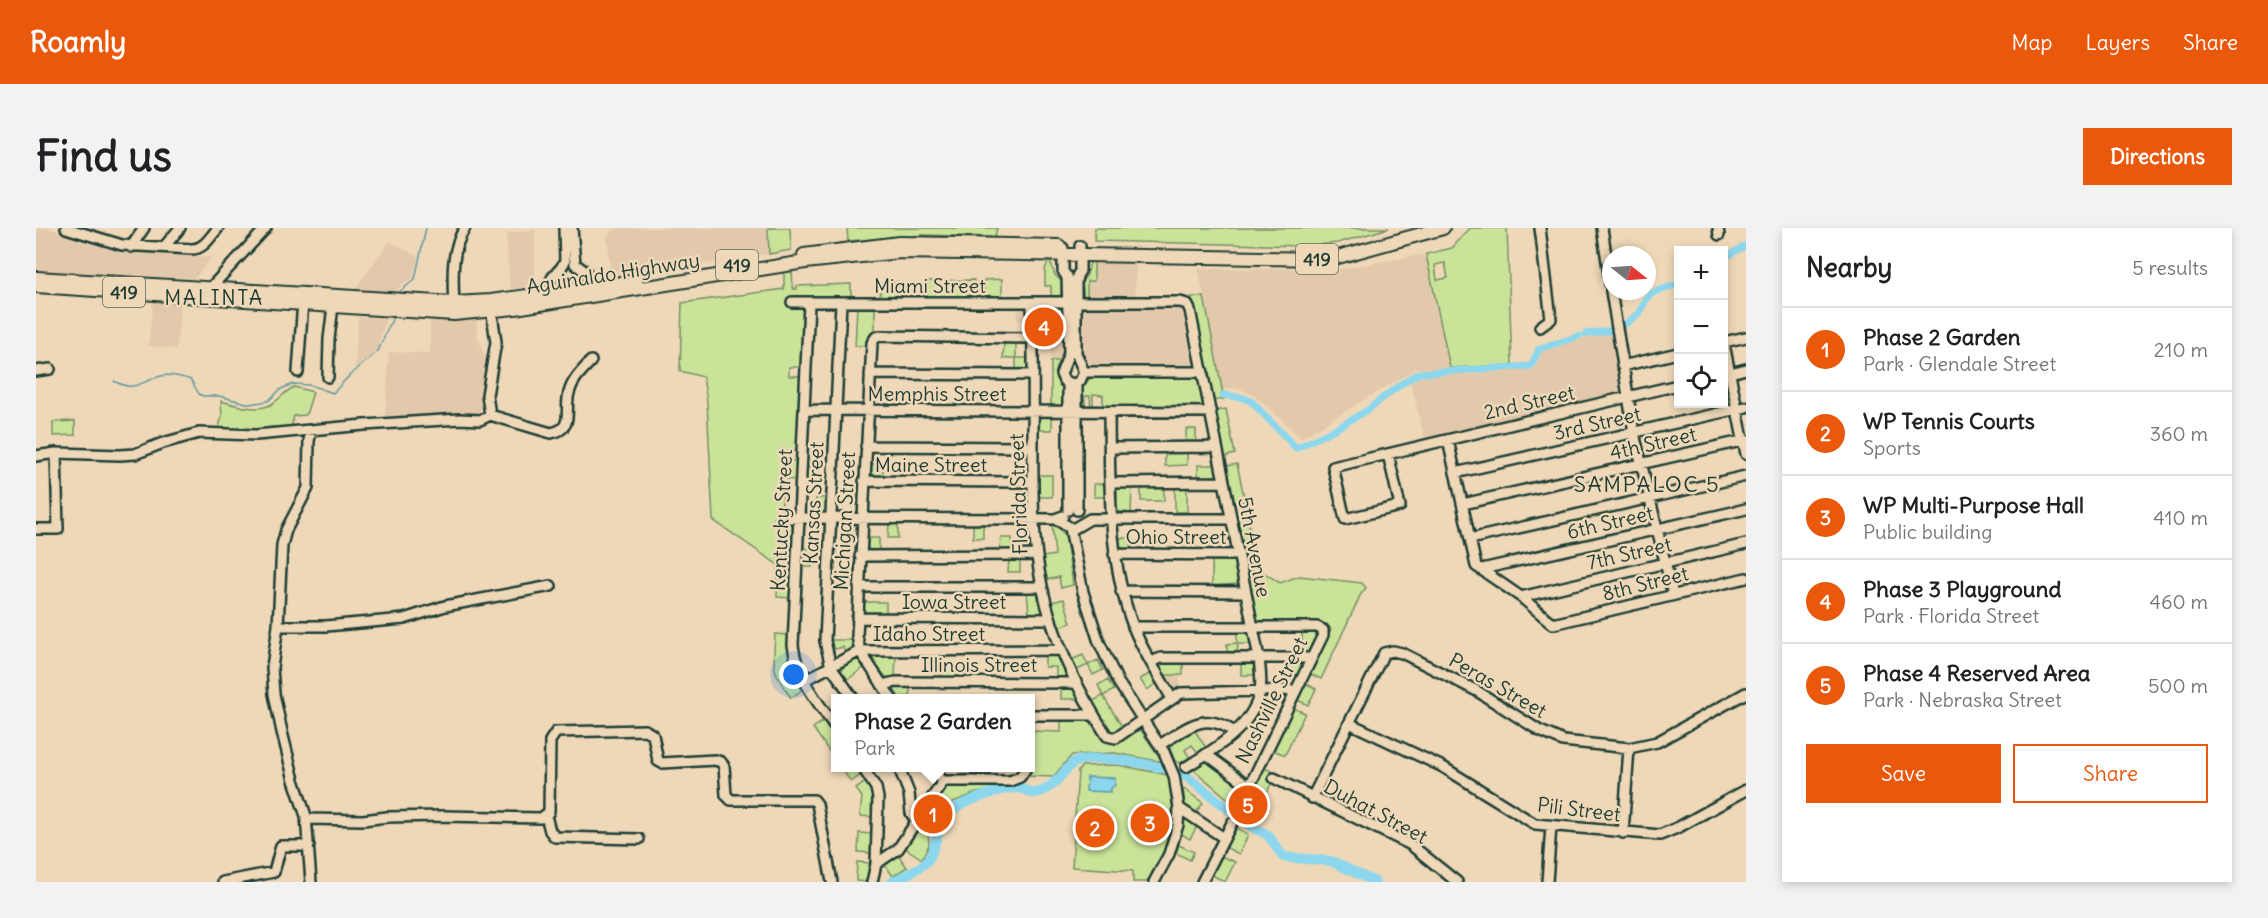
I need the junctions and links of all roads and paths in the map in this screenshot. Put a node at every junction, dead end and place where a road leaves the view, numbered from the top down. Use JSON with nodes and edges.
{"nodes":[{"id":1,"x":66,"y":228,"type":"edge"},
{"id":2,"x":144,"y":228,"type":"edge"},
{"id":3,"x":180,"y":228,"type":"edge"},
{"id":4,"x":218,"y":228,"type":"edge"},
{"id":5,"x":266,"y":228,"type":"edge"},
{"id":6,"x":465,"y":228,"type":"edge"},
{"id":7,"x":564,"y":228,"type":"edge"},
{"id":8,"x":572,"y":228,"type":"edge"},
{"id":9,"x":1414,"y":228,"type":"edge"},
{"id":10,"x":1443,"y":228,"type":"edge"},
{"id":11,"x":1540,"y":228,"type":"edge"},
{"id":12,"x":1602,"y":228,"type":"edge"},
{"id":13,"x":1605,"y":246,"type":"edge"},
{"id":14,"x":131,"y":247,"type":"junction"},
{"id":15,"x":164,"y":248,"type":"junction"},
{"id":16,"x":569,"y":249,"type":"junction"},
{"id":17,"x":1063,"y":250,"type":"junction"},
{"id":18,"x":1080,"y":251,"type":"junction"},
{"id":19,"x":1254,"y":255,"type":"junction"},
{"id":20,"x":578,"y":268,"type":"junction"},
{"id":21,"x":560,"y":269,"type":"junction"},
{"id":22,"x":36,"y":278,"type":"edge"},
{"id":23,"x":1070,"y":280,"type":"junction"},
{"id":24,"x":36,"y":286,"type":"edge"},
{"id":25,"x":592,"y":292,"type":"junction"},
{"id":26,"x":213,"y":294,"type":"junction"},
{"id":27,"x":550,"y":298,"type":"junction"},
{"id":28,"x":303,"y":299,"type":"junction"},
{"id":29,"x":1613,"y":300,"type":"edge"},
{"id":30,"x":792,"y":302,"type":"dead end"},
{"id":31,"x":809,"y":303,"type":"junction"},
{"id":32,"x":841,"y":303,"type":"junction"},
{"id":33,"x":1032,"y":303,"type":"junction"},
{"id":34,"x":1072,"y":303,"type":"junction"},
{"id":35,"x":1187,"y":304,"type":"joint"},
{"id":36,"x":333,"y":306,"type":"junction"},
{"id":37,"x":491,"y":306,"type":"junction"},
{"id":38,"x":454,"y":309,"type":"junction"},
{"id":39,"x":1540,"y":327,"type":"dead end"},
{"id":40,"x":1746,"y":337,"type":"edge"},
{"id":41,"x":1033,"y":338,"type":"junction"},
{"id":42,"x":1728,"y":342,"type":"edge"},
{"id":43,"x":1674,"y":354,"type":"edge"},
{"id":44,"x":591,"y":361,"type":"dead end"},
{"id":45,"x":1079,"y":362,"type":"junction"},
{"id":46,"x":1065,"y":363,"type":"junction"},
{"id":47,"x":1622,"y":366,"type":"junction"},
{"id":48,"x":50,"y":369,"type":"dead end"},
{"id":49,"x":1746,"y":369,"type":"edge"},
{"id":50,"x":36,"y":371,"type":"edge"},
{"id":51,"x":298,"y":372,"type":"dead end"},
{"id":52,"x":1084,"y":372,"type":"junction"},
{"id":53,"x":1203,"y":372,"type":"junction"},
{"id":54,"x":870,"y":374,"type":"junction"},
{"id":55,"x":1728,"y":374,"type":"edge"},
{"id":56,"x":1033,"y":375,"type":"junction"},
{"id":57,"x":328,"y":377,"type":"dead end"},
{"id":58,"x":1728,"y":379,"type":"edge"},
{"id":59,"x":1073,"y":383,"type":"junction"},
{"id":60,"x":1674,"y":386,"type":"edge"},
{"id":61,"x":1627,"y":398,"type":"junction"},
{"id":62,"x":1741,"y":409,"type":"edge"},
{"id":63,"x":805,"y":410,"type":"junction"},
{"id":64,"x":836,"y":410,"type":"junction"},
{"id":65,"x":868,"y":410,"type":"junction"},
{"id":66,"x":1073,"y":411,"type":"junction"},
{"id":67,"x":1033,"y":412,"type":"junction"},
{"id":68,"x":1109,"y":412,"type":"junction"},
{"id":69,"x":1211,"y":412,"type":"junction"},
{"id":70,"x":490,"y":415,"type":"junction"},
{"id":71,"x":311,"y":431,"type":"junction"},
{"id":72,"x":1634,"y":433,"type":"junction"},
{"id":73,"x":1448,"y":440,"type":"junction"},
{"id":74,"x":1745,"y":440,"type":"edge"},
{"id":75,"x":866,"y":446,"type":"junction"},
{"id":76,"x":1033,"y":447,"type":"junction"},
{"id":77,"x":1217,"y":447,"type":"junction"},
{"id":78,"x":1110,"y":448,"type":"junction"},
{"id":79,"x":56,"y":453,"type":"junction"},
{"id":80,"x":1388,"y":454,"type":"junction"},
{"id":81,"x":1746,"y":454,"type":"edge"},
{"id":82,"x":36,"y":456,"type":"edge"},
{"id":83,"x":1641,"y":464,"type":"junction"},
{"id":84,"x":1455,"y":473,"type":"junction"},
{"id":85,"x":1746,"y":476,"type":"edge"},
{"id":86,"x":864,"y":481,"type":"junction"},
{"id":87,"x":1033,"y":482,"type":"junction"},
{"id":88,"x":1110,"y":483,"type":"junction"},
{"id":89,"x":1224,"y":483,"type":"junction"},
{"id":90,"x":1649,"y":498,"type":"junction"},
{"id":91,"x":1462,"y":504,"type":"junction"},
{"id":92,"x":1746,"y":509,"type":"edge"},
{"id":93,"x":781,"y":518,"type":"dead end"},
{"id":94,"x":799,"y":518,"type":"junction"},
{"id":95,"x":830,"y":518,"type":"junction"},
{"id":96,"x":862,"y":518,"type":"junction"},
{"id":97,"x":1033,"y":519,"type":"junction"},
{"id":98,"x":1111,"y":519,"type":"junction"},
{"id":99,"x":1231,"y":519,"type":"junction"},
{"id":100,"x":1072,"y":521,"type":"junction"},
{"id":101,"x":36,"y":529,"type":"edge"},
{"id":102,"x":1656,"y":530,"type":"junction"},
{"id":103,"x":1470,"y":539,"type":"junction"},
{"id":104,"x":1746,"y":544,"type":"edge"},
{"id":105,"x":1114,"y":554,"type":"junction"},
{"id":106,"x":1036,"y":555,"type":"junction"},
{"id":107,"x":1239,"y":555,"type":"junction"},
{"id":108,"x":860,"y":556,"type":"junction"},
{"id":109,"x":1665,"y":563,"type":"junction"},
{"id":110,"x":1482,"y":569,"type":"junction"},
{"id":111,"x":1746,"y":578,"type":"edge"},
{"id":112,"x":551,"y":586,"type":"dead end"},
{"id":113,"x":859,"y":586,"type":"junction"},
{"id":114,"x":1042,"y":587,"type":"junction"},
{"id":115,"x":1122,"y":591,"type":"junction"},
{"id":116,"x":1245,"y":592,"type":"junction"},
{"id":117,"x":1672,"y":595,"type":"junction"},
{"id":118,"x":1521,"y":597,"type":"junction"},
{"id":119,"x":857,"y":618,"type":"junction"},
{"id":120,"x":1051,"y":619,"type":"junction"},
{"id":121,"x":278,"y":626,"type":"junction"},
{"id":122,"x":1133,"y":627,"type":"junction"},
{"id":123,"x":1252,"y":627,"type":"junction"},
{"id":124,"x":1062,"y":650,"type":"junction"},
{"id":125,"x":860,"y":651,"type":"junction"},
{"id":126,"x":1259,"y":658,"type":"junction"},
{"id":127,"x":1311,"y":658,"type":"junction"},
{"id":128,"x":1151,"y":662,"type":"junction"},
{"id":129,"x":831,"y":667,"type":"junction"},
{"id":130,"x":803,"y":681,"type":"junction"},
{"id":131,"x":1076,"y":683,"type":"junction"},
{"id":132,"x":882,"y":685,"type":"junction"},
{"id":133,"x":1260,"y":690,"type":"junction"},
{"id":134,"x":1296,"y":690,"type":"junction"},
{"id":135,"x":1746,"y":693,"type":"edge"},
{"id":136,"x":850,"y":694,"type":"edge"},
{"id":137,"x":888,"y":694,"type":"edge"},
{"id":138,"x":1172,"y":699,"type":"junction"},
{"id":139,"x":1035,"y":715,"type":"edge"},
{"id":140,"x":1094,"y":715,"type":"junction"},
{"id":141,"x":1142,"y":720,"type":"junction"},
{"id":142,"x":831,"y":721,"type":"edge"},
{"id":143,"x":1349,"y":723,"type":"junction"},
{"id":144,"x":1234,"y":732,"type":"junction"},
{"id":145,"x":1160,"y":745,"type":"junction"},
{"id":146,"x":1629,"y":748,"type":"junction"},
{"id":147,"x":1206,"y":754,"type":"junction"},
{"id":148,"x":1186,"y":767,"type":"dead end"},
{"id":149,"x":866,"y":772,"type":"edge"},
{"id":150,"x":901,"y":772,"type":"edge"},
{"id":151,"x":938,"y":772,"type":"edge"},
{"id":152,"x":1022,"y":772,"type":"edge"},
{"id":153,"x":1274,"y":778,"type":"dead end"},
{"id":154,"x":942,"y":783,"type":"junction"},
{"id":155,"x":1746,"y":790,"type":"edge"},
{"id":156,"x":1312,"y":798,"type":"junction"},
{"id":157,"x":1179,"y":808,"type":"junction"},
{"id":158,"x":546,"y":816,"type":"junction"},
{"id":159,"x":307,"y":819,"type":"junction"},
{"id":160,"x":916,"y":821,"type":"junction"},
{"id":161,"x":1232,"y":823,"type":"dead end"},
{"id":162,"x":1551,"y":826,"type":"junction"},
{"id":163,"x":1623,"y":833,"type":"junction"},
{"id":164,"x":639,"y":838,"type":"dead end"},
{"id":165,"x":1224,"y":838,"type":"junction"},
{"id":166,"x":309,"y":846,"type":"junction"},
{"id":167,"x":876,"y":864,"type":"junction"},
{"id":168,"x":1203,"y":880,"type":"edge"},
{"id":169,"x":223,"y":882,"type":"edge"},
{"id":170,"x":311,"y":882,"type":"edge"},
{"id":171,"x":832,"y":882,"type":"edge"},
{"id":172,"x":873,"y":882,"type":"edge"},
{"id":173,"x":1154,"y":882,"type":"edge"},
{"id":174,"x":1214,"y":882,"type":"edge"},
{"id":175,"x":1457,"y":882,"type":"edge"},
{"id":176,"x":1547,"y":882,"type":"edge"}],
"edges":[{"from":1,"to":14,"type":"street"},
{"from":2,"to":14,"type":"street"},
{"from":3,"to":15,"type":"street"},
{"from":4,"to":15,"type":"street"},
{"from":5,"to":26,"type":"street"},
{"from":6,"to":38,"type":"street"},
{"from":7,"to":16,"type":"street"},
{"from":8,"to":16,"type":"street"},
{"from":9,"to":19,"type":"main road","name":"Aguinaldo Highway","number":"419"},
{"from":10,"to":19,"type":"main road","name":"Aguinaldo Highway","number":"419"},
{"from":11,"to":39,"type":"street"},
{"from":12,"to":13,"type":"street"},
{"from":14,"to":15,"type":"street"},
{"from":16,"to":20,"type":"street"},
{"from":16,"to":21,"type":"street"},
{"from":17,"to":18,"type":"main road","name":"Aguinaldo Highway","number":"419"},
{"from":17,"to":23,"type":"street"},
{"from":17,"to":25,"type":"main road","name":"Aguinaldo Highway","number":"419"},
{"from":18,"to":19,"type":"main road","name":"Aguinaldo Highway","number":"419"},
{"from":18,"to":23,"type":"street"},
{"from":20,"to":21,"type":"street"},
{"from":20,"to":25,"type":"street"},
{"from":21,"to":27,"type":"street"},
{"from":22,"to":26,"type":"main road","name":"Aguinaldo Highway","number":"419"},
{"from":23,"to":34,"type":"street"},
{"from":24,"to":26,"type":"main road","name":"Aguinaldo Highway","number":"419"},
{"from":25,"to":27,"type":"main road","name":"Aguinaldo Highway","number":"419"},
{"from":26,"to":28,"type":"main road","name":"Aguinaldo Highway","number":"419"},
{"from":27,"to":37,"type":"main road","name":"Aguinaldo Highway","number":"419"},
{"from":28,"to":36,"type":"main road","name":"Aguinaldo Highway","number":"419"},
{"from":28,"to":38,"type":"main road","name":"Aguinaldo Highway","number":"419"},
{"from":28,"to":51,"type":"street"},
{"from":29,"to":47,"type":"street"},
{"from":30,"to":31,"type":"street","name":"Miami Street"},
{"from":31,"to":32,"type":"street","name":"Miami Street"},
{"from":31,"to":63,"type":"street","name":"Kentucky Street"},
{"from":32,"to":33,"type":"street","name":"Miami Street"},
{"from":32,"to":64,"type":"street","name":"Kansas Street"},
{"from":33,"to":34,"type":"street","name":"Miami Street"},
{"from":33,"to":41,"type":"street","name":"Florida Street"},
{"from":34,"to":35,"type":"street","name":"Miami Street"},
{"from":34,"to":45,"type":"street"},
{"from":34,"to":46,"type":"street"},
{"from":35,"to":53,"type":"street","name":"5th Avenue"},
{"from":36,"to":38,"type":"main road","name":"Aguinaldo Highway","number":"419"},
{"from":36,"to":57,"type":"street"},
{"from":37,"to":38,"type":"main road","name":"Aguinaldo Highway","number":"419"},
{"from":37,"to":70,"type":"street"},
{"from":40,"to":42,"type":"street"},
{"from":41,"to":54,"type":"street","name":"Michigan Street"},
{"from":41,"to":56,"type":"street","name":"Florida Street"},
{"from":43,"to":47,"type":"street"},
{"from":44,"to":70,"type":"street"},
{"from":45,"to":46,"type":"street"},
{"from":45,"to":52,"type":"street"},
{"from":46,"to":59,"type":"street"},
{"from":47,"to":61,"type":"street"},
{"from":48,"to":50,"type":"street"},
{"from":49,"to":55,"type":"street"},
{"from":52,"to":53,"type":"street"},
{"from":52,"to":59,"type":"street"},
{"from":53,"to":69,"type":"street","name":"5th Avenue"},
{"from":54,"to":56,"type":"street"},
{"from":54,"to":65,"type":"street","name":"Michigan Street"},
{"from":56,"to":67,"type":"street","name":"Florida Street"},
{"from":58,"to":62,"type":"street"},
{"from":59,"to":66,"type":"street"},
{"from":60,"to":61,"type":"street","name":"2nd Street"},
{"from":61,"to":72,"type":"street"},
{"from":61,"to":73,"type":"street","name":"2nd Street"},
{"from":62,"to":72,"type":"street","name":"3rd Street"},
{"from":62,"to":74,"type":"street"},
{"from":63,"to":64,"type":"street","name":"Memphis Street"},
{"from":63,"to":94,"type":"street","name":"Kentucky Street"},
{"from":64,"to":65,"type":"street","name":"Memphis Street"},
{"from":64,"to":95,"type":"street","name":"Kansas Street"},
{"from":65,"to":67,"type":"street","name":"Memphis Street"},
{"from":65,"to":75,"type":"street","name":"Michigan Street"},
{"from":66,"to":67,"type":"street","name":"Memphis Street"},
{"from":66,"to":68,"type":"street","name":"Memphis Street"},
{"from":66,"to":100,"type":"street"},
{"from":67,"to":76,"type":"street","name":"Florida Street"},
{"from":68,"to":69,"type":"street","name":"Memphis Street"},
{"from":68,"to":78,"type":"street"},
{"from":69,"to":77,"type":"street","name":"5th Avenue"},
{"from":70,"to":71,"type":"street"},
{"from":71,"to":79,"type":"street"},
{"from":71,"to":121,"type":"street"},
{"from":72,"to":83,"type":"street"},
{"from":72,"to":84,"type":"street","name":"3rd Street"},
{"from":73,"to":80,"type":"street","name":"2nd Street"},
{"from":73,"to":84,"type":"street"},
{"from":74,"to":81,"type":"street"},
{"from":74,"to":83,"type":"street","name":"4th Street"},
{"from":75,"to":76,"type":"street"},
{"from":75,"to":86,"type":"street","name":"Michigan Street"},
{"from":76,"to":87,"type":"street","name":"Florida Street"},
{"from":77,"to":78,"type":"street"},
{"from":77,"to":89,"type":"street","name":"5th Avenue"},
{"from":78,"to":88,"type":"street"},
{"from":79,"to":82,"type":"street"},
{"from":79,"to":101,"type":"street"},
{"from":80,"to":80,"type":"street","name":"2nd Street"},
{"from":83,"to":90,"type":"street"},
{"from":83,"to":91,"type":"street","name":"4th Street"},
{"from":84,"to":91,"type":"street"},
{"from":85,"to":90,"type":"street"},
{"from":86,"to":87,"type":"street","name":"Maine Street"},
{"from":86,"to":96,"type":"street","name":"Michigan Street"},
{"from":87,"to":97,"type":"street","name":"Florida Street"},
{"from":88,"to":89,"type":"street"},
{"from":88,"to":98,"type":"street"},
{"from":89,"to":99,"type":"street","name":"5th Avenue"},
{"from":90,"to":102,"type":"street"},
{"from":90,"to":103,"type":"street"},
{"from":91,"to":103,"type":"street"},
{"from":92,"to":102,"type":"street","name":"6th Street"},
{"from":93,"to":94,"type":"street"},
{"from":94,"to":95,"type":"street"},
{"from":94,"to":130,"type":"street","name":"Kentucky Street"},
{"from":95,"to":96,"type":"street"},
{"from":95,"to":129,"type":"street","name":"Kansas Street"},
{"from":96,"to":97,"type":"street"},
{"from":96,"to":108,"type":"street","name":"Michigan Street"},
{"from":97,"to":100,"type":"street"},
{"from":97,"to":106,"type":"street","name":"Florida Street"},
{"from":98,"to":99,"type":"street"},
{"from":98,"to":100,"type":"street"},
{"from":98,"to":105,"type":"street"},
{"from":99,"to":107,"type":"street","name":"5th Avenue"},
{"from":100,"to":141,"type":"street"},
{"from":102,"to":109,"type":"street"},
{"from":102,"to":110,"type":"street","name":"6th Street"},
{"from":103,"to":110,"type":"street"},
{"from":104,"to":109,"type":"street","name":"7th Street"},
{"from":105,"to":107,"type":"street","name":"Ohio Street"},
{"from":105,"to":115,"type":"street"},
{"from":106,"to":108,"type":"street"},
{"from":106,"to":114,"type":"street","name":"Florida Street"},
{"from":107,"to":116,"type":"street","name":"5th Avenue"},
{"from":108,"to":113,"type":"street","name":"Michigan Street"},
{"from":109,"to":117,"type":"street"},
{"from":109,"to":118,"type":"street","name":"7th Street"},
{"from":110,"to":118,"type":"street"},
{"from":111,"to":117,"type":"street","name":"8th Street"},
{"from":112,"to":121,"type":"street"},
{"from":113,"to":114,"type":"street"},
{"from":113,"to":119,"type":"street","name":"Michigan Street"},
{"from":114,"to":120,"type":"street","name":"Florida Street"},
{"from":115,"to":116,"type":"street"},
{"from":115,"to":122,"type":"street"},
{"from":116,"to":123,"type":"street","name":"5th Avenue"},
{"from":117,"to":118,"type":"street","name":"8th Street"},
{"from":119,"to":120,"type":"street","name":"Iowa Street"},
{"from":119,"to":125,"type":"street","name":"Michigan Street"},
{"from":120,"to":124,"type":"street","name":"Florida Street"},
{"from":121,"to":159,"type":"street"},
{"from":122,"to":123,"type":"street"},
{"from":122,"to":128,"type":"street"},
{"from":123,"to":126,"type":"street","name":"5th Avenue"},
{"from":123,"to":127,"type":"street","name":"Nashville Street"},
{"from":124,"to":125,"type":"street","name":"Idaho Street"},
{"from":124,"to":131,"type":"street","name":"Florida Street"},
{"from":125,"to":129,"type":"street","name":"Idaho Street"},
{"from":125,"to":132,"type":"street","name":"Michigan Street"},
{"from":126,"to":127,"type":"street"},
{"from":126,"to":128,"type":"street"},
{"from":126,"to":133,"type":"street","name":"5th Avenue"},
{"from":127,"to":134,"type":"street","name":"Nashville Street"},
{"from":128,"to":138,"type":"street"},
{"from":129,"to":130,"type":"street","name":"Idaho Street"},
{"from":129,"to":136,"type":"street","name":"Kansas Street"},
{"from":130,"to":142,"type":"street","name":"Kentucky Street"},
{"from":131,"to":132,"type":"street","name":"Illinois Street"},
{"from":131,"to":140,"type":"street","name":"Florida Street"},
{"from":132,"to":137,"type":"street","name":"Michigan Street"},
{"from":133,"to":134,"type":"street"},
{"from":133,"to":138,"type":"street"},
{"from":133,"to":144,"type":"street","name":"5th Avenue"},
{"from":134,"to":147,"type":"street","name":"Nashville Street"},
{"from":135,"to":146,"type":"street","name":"Peras Street"},
{"from":138,"to":141,"type":"street"},
{"from":139,"to":140,"type":"street"},
{"from":140,"to":141,"type":"street","name":"Florida Street"},
{"from":141,"to":145,"type":"street"},
{"from":143,"to":146,"type":"street","name":"Peras Street"},
{"from":143,"to":156,"type":"street","name":"Peras Street"},
{"from":143,"to":162,"type":"street","name":"Pili Street"},
{"from":144,"to":145,"type":"street"},
{"from":144,"to":147,"type":"street","name":"5th Avenue"},
{"from":145,"to":157,"type":"street"},
{"from":146,"to":163,"type":"street"},
{"from":147,"to":148,"type":"street","name":"5th Avenue"},
{"from":149,"to":167,"type":"street"},
{"from":150,"to":160,"type":"street"},
{"from":151,"to":154,"type":"street"},
{"from":152,"to":154,"type":"street"},
{"from":153,"to":156,"type":"street","name":"Duhat Street"},
{"from":154,"to":160,"type":"street"},
{"from":155,"to":163,"type":"street","name":"Pili Street"},
{"from":156,"to":175,"type":"street","name":"Duhat Street"},
{"from":157,"to":165,"type":"street"},
{"from":157,"to":173,"type":"street"},
{"from":158,"to":159,"type":"street"},
{"from":158,"to":164,"type":"street"},
{"from":158,"to":171,"type":"street"},
{"from":159,"to":166,"type":"street"},
{"from":160,"to":167,"type":"street"},
{"from":161,"to":165,"type":"street"},
{"from":162,"to":163,"type":"street","name":"Pili Street"},
{"from":162,"to":176,"type":"street"},
{"from":165,"to":168,"type":"street"},
{"from":166,"to":169,"type":"street"},
{"from":166,"to":170,"type":"street"},
{"from":167,"to":172,"type":"street"},
{"from":168,"to":174,"type":"street"}]}
